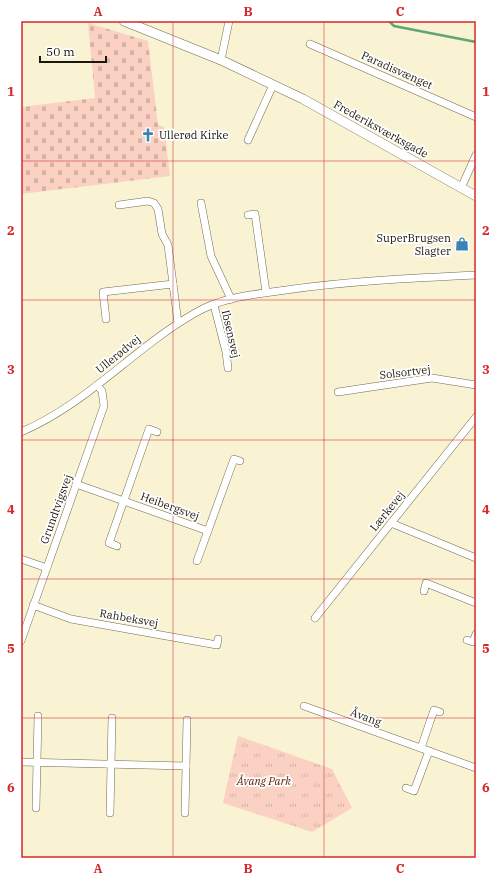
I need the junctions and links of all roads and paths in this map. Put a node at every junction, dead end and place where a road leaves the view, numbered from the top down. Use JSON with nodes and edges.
{"nodes":[{"id":1,"x":124,"y":21,"type":"edge"},
{"id":2,"x":229,"y":21,"type":"edge"},
{"id":3,"x":310,"y":44,"type":"dead end"},
{"id":4,"x":221,"y":60,"type":"junction"},
{"id":5,"x":273,"y":85,"type":"junction"},
{"id":6,"x":476,"y":117,"type":"edge"},
{"id":7,"x":248,"y":140,"type":"dead end"},
{"id":8,"x":476,"y":155,"type":"edge"},
{"id":9,"x":461,"y":188,"type":"junction"},
{"id":10,"x":476,"y":196,"type":"edge"},
{"id":11,"x":201,"y":203,"type":"dead end"},
{"id":12,"x":119,"y":205,"type":"dead end"},
{"id":13,"x":248,"y":215,"type":"dead end"},
{"id":14,"x":476,"y":275,"type":"edge"},
{"id":15,"x":173,"y":284,"type":"junction"},
{"id":16,"x":266,"y":292,"type":"junction"},
{"id":17,"x":231,"y":299,"type":"junction"},
{"id":18,"x":214,"y":305,"type":"junction"},
{"id":19,"x":106,"y":319,"type":"dead end"},
{"id":20,"x":178,"y":323,"type":"junction"},
{"id":21,"x":228,"y":368,"type":"dead end"},
{"id":22,"x":97,"y":385,"type":"junction"},
{"id":23,"x":476,"y":385,"type":"edge"},
{"id":24,"x":338,"y":392,"type":"dead end"},
{"id":25,"x":476,"y":417,"type":"edge"},
{"id":26,"x":21,"y":432,"type":"edge"},
{"id":27,"x":157,"y":432,"type":"dead end"},
{"id":28,"x":240,"y":461,"type":"dead end"},
{"id":29,"x":76,"y":484,"type":"junction"},
{"id":30,"x":124,"y":501,"type":"junction"},
{"id":31,"x":391,"y":524,"type":"junction"},
{"id":32,"x":208,"y":531,"type":"junction"},
{"id":33,"x":117,"y":546,"type":"dead end"},
{"id":34,"x":476,"y":558,"type":"edge"},
{"id":35,"x":21,"y":559,"type":"edge"},
{"id":36,"x":197,"y":561,"type":"dead end"},
{"id":37,"x":47,"y":568,"type":"junction"},
{"id":38,"x":424,"y":590,"type":"dead end"},
{"id":39,"x":476,"y":603,"type":"edge"},
{"id":40,"x":34,"y":605,"type":"junction"},
{"id":41,"x":314,"y":618,"type":"dead end"},
{"id":42,"x":476,"y":634,"type":"edge"},
{"id":43,"x":218,"y":639,"type":"dead end"},
{"id":44,"x":467,"y":640,"type":"dead end"},
{"id":45,"x":21,"y":641,"type":"edge"},
{"id":46,"x":304,"y":706,"type":"dead end"},
{"id":47,"x":440,"y":712,"type":"dead end"},
{"id":48,"x":38,"y":716,"type":"dead end"},
{"id":49,"x":112,"y":718,"type":"dead end"},
{"id":50,"x":187,"y":720,"type":"dead end"},
{"id":51,"x":421,"y":748,"type":"junction"},
{"id":52,"x":429,"y":751,"type":"junction"},
{"id":53,"x":21,"y":762,"type":"edge"},
{"id":54,"x":37,"y":762,"type":"junction"},
{"id":55,"x":111,"y":764,"type":"junction"},
{"id":56,"x":186,"y":766,"type":"junction"},
{"id":57,"x":476,"y":768,"type":"edge"},
{"id":58,"x":406,"y":788,"type":"dead end"},
{"id":59,"x":36,"y":808,"type":"dead end"},
{"id":60,"x":110,"y":813,"type":"dead end"},
{"id":61,"x":184,"y":813,"type":"dead end"}],
"edges":[{"from":1,"to":4,"type":"street","name":"Frederiksværksgade"},
{"from":2,"to":4,"type":"street"},
{"from":3,"to":6,"type":"street","name":"Paradisvænget"},
{"from":4,"to":5,"type":"street","name":"Frederiksværksgade"},
{"from":5,"to":7,"type":"street"},
{"from":5,"to":9,"type":"street","name":"Frederiksværksgade"},
{"from":8,"to":9,"type":"street"},
{"from":9,"to":10,"type":"street","name":"Frederiksværksgade"},
{"from":11,"to":17,"type":"street"},
{"from":12,"to":15,"type":"street"},
{"from":13,"to":16,"type":"street"},
{"from":14,"to":16,"type":"street","name":"Ullerødvej"},
{"from":15,"to":19,"type":"street"},
{"from":15,"to":20,"type":"street"},
{"from":16,"to":17,"type":"street","name":"Ullerødvej"},
{"from":17,"to":18,"type":"street","name":"Ullerødvej"},
{"from":18,"to":20,"type":"street","name":"Ullerødvej"},
{"from":18,"to":21,"type":"street","name":"Ibsensvej"},
{"from":20,"to":22,"type":"street","name":"Ullerødvej"},
{"from":22,"to":26,"type":"street","name":"Ullerødvej"},
{"from":22,"to":29,"type":"street","name":"Grundtvigsvej"},
{"from":23,"to":24,"type":"street","name":"Solsortvej"},
{"from":25,"to":31,"type":"street","name":"Lærkevej"},
{"from":27,"to":30,"type":"street","name":"Heibergsvej"},
{"from":28,"to":32,"type":"street","name":"Heibergsvej"},
{"from":29,"to":30,"type":"street","name":"Heibergsvej"},
{"from":29,"to":37,"type":"street","name":"Grundtvigsvej"},
{"from":30,"to":32,"type":"street","name":"Heibergsvej"},
{"from":30,"to":33,"type":"street","name":"Heibergsvej"},
{"from":31,"to":34,"type":"street"},
{"from":31,"to":41,"type":"street","name":"Lærkevej"},
{"from":32,"to":36,"type":"street","name":"Heibergsvej"},
{"from":35,"to":37,"type":"street"},
{"from":37,"to":40,"type":"street","name":"Grundtvigsvej"},
{"from":38,"to":39,"type":"street"},
{"from":40,"to":43,"type":"street","name":"Rahbeksvej"},
{"from":40,"to":45,"type":"street","name":"Grundtvigsvej"},
{"from":42,"to":44,"type":"street"},
{"from":46,"to":51,"type":"street","name":"Åvang"},
{"from":47,"to":51,"type":"street"},
{"from":48,"to":54,"type":"street"},
{"from":49,"to":55,"type":"street"},
{"from":50,"to":56,"type":"street"},
{"from":51,"to":52,"type":"street","name":"Åvang"},
{"from":52,"to":57,"type":"street","name":"Åvang"},
{"from":52,"to":58,"type":"street"},
{"from":53,"to":54,"type":"street"},
{"from":54,"to":55,"type":"street"},
{"from":54,"to":59,"type":"street"},
{"from":55,"to":56,"type":"street"},
{"from":55,"to":60,"type":"street"},
{"from":56,"to":61,"type":"street"}]}
